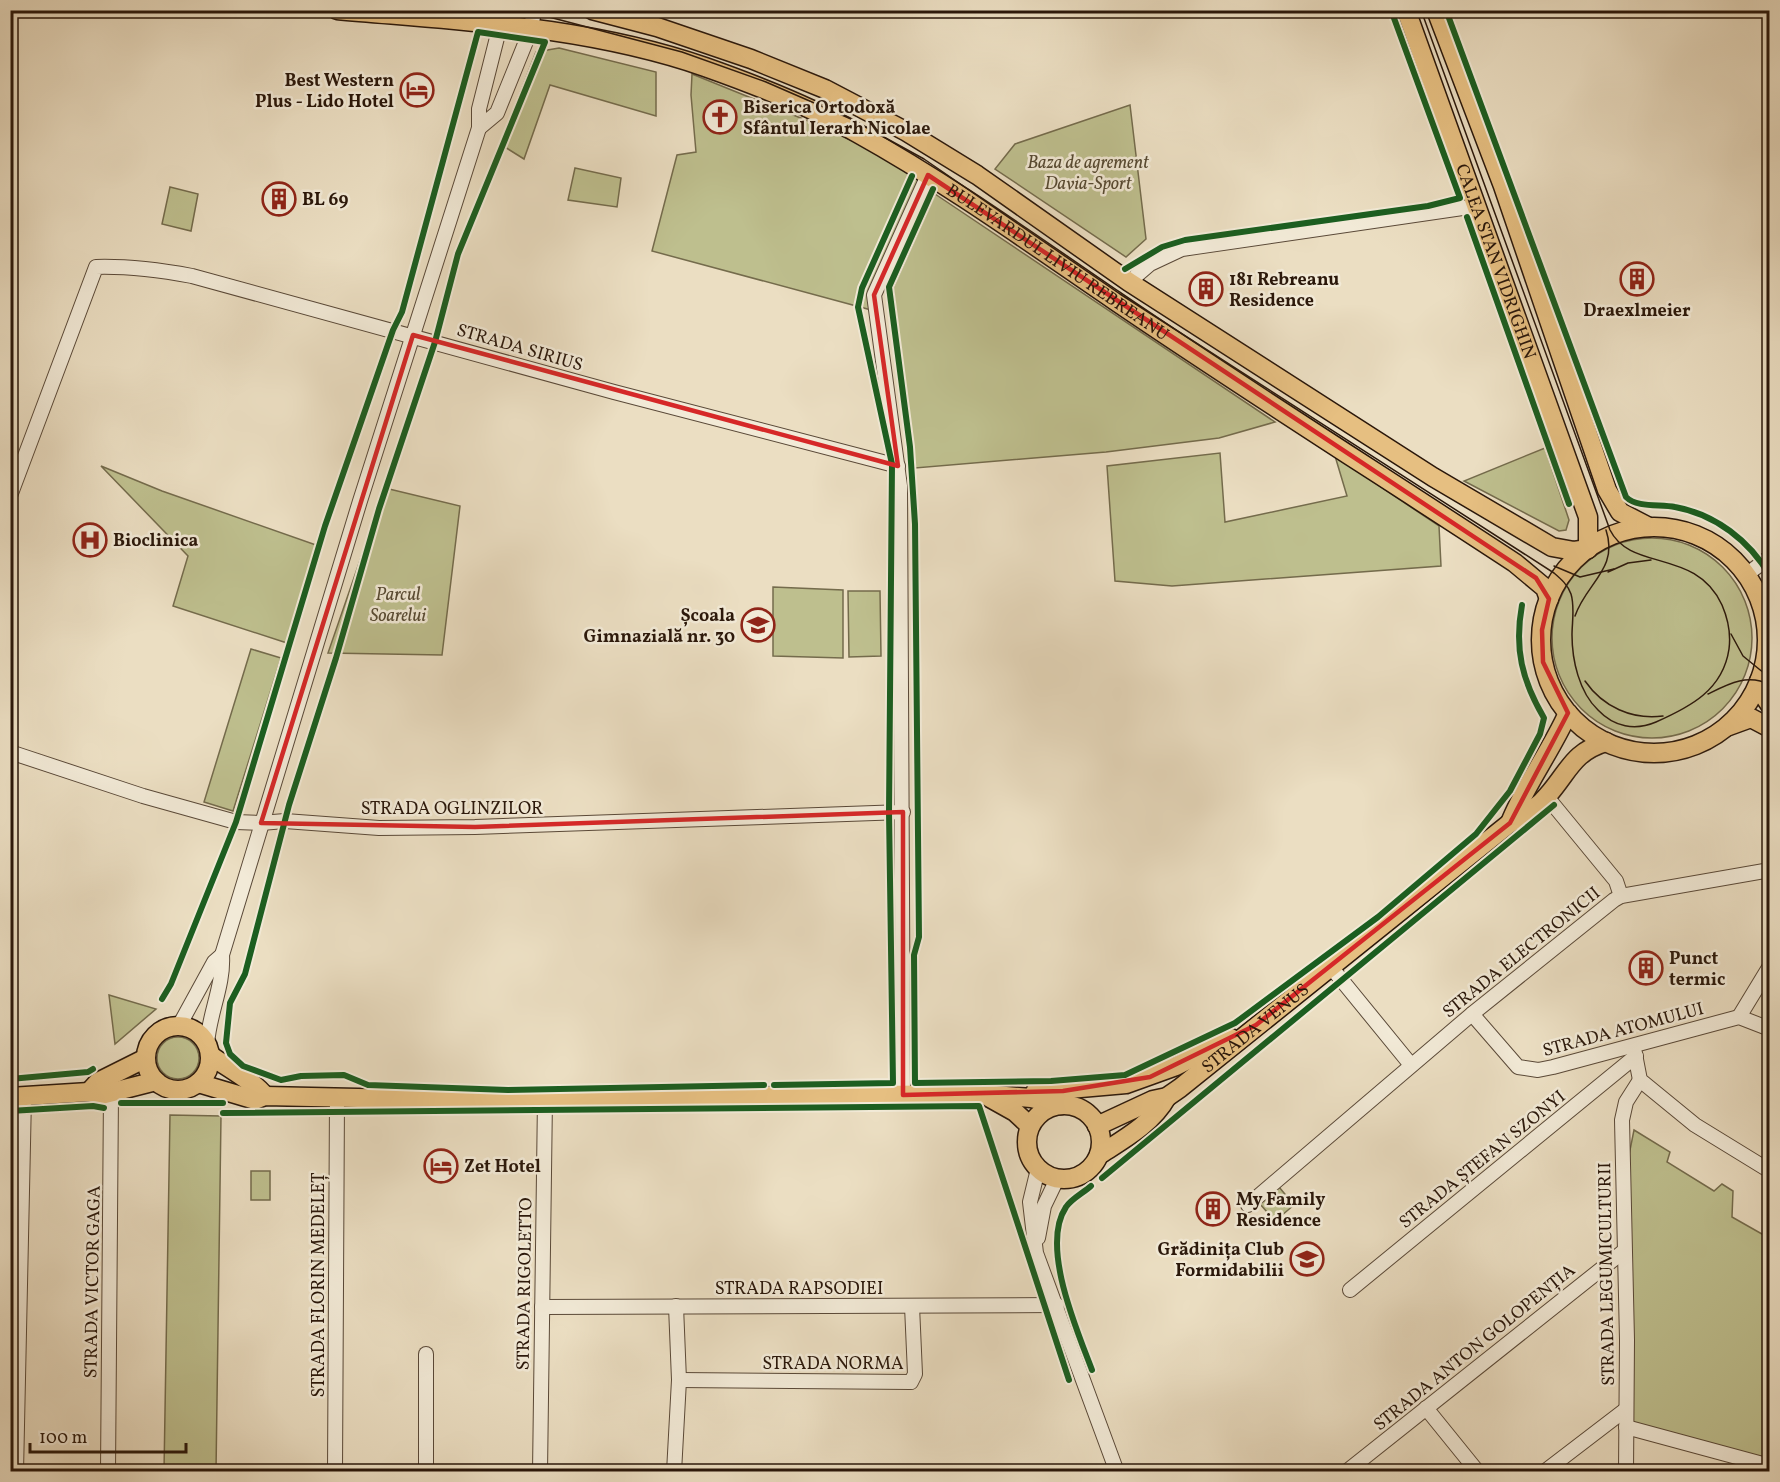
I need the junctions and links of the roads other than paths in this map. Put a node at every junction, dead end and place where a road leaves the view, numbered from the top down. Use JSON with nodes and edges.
{"nodes":[{"id":1,"x":337,"y":10,"type":"edge"},
{"id":2,"x":592,"y":10,"type":"edge"},
{"id":3,"x":1406,"y":10,"type":"edge"},
{"id":4,"x":1436,"y":10,"type":"edge"},
{"id":5,"x":502,"y":17,"type":"edge"},
{"id":6,"x":533,"y":19,"type":"edge"},
{"id":7,"x":479,"y":128,"type":"junction"},
{"id":8,"x":928,"y":175,"type":"junction"},
{"id":9,"x":1476,"y":206,"type":"junction"},
{"id":10,"x":1129,"y":282,"type":"junction"},
{"id":11,"x":413,"y":335,"type":"junction"},
{"id":12,"x":17,"y":454,"type":"edge"},
{"id":13,"x":898,"y":466,"type":"junction"},
{"id":14,"x":10,"y":496,"type":"edge"},
{"id":15,"x":1651,"y":528,"type":"junction"},
{"id":16,"x":1588,"y":549,"type":"junction"},
{"id":17,"x":1770,"y":557,"type":"edge"},
{"id":18,"x":1746,"y":575,"type":"junction"},
{"id":19,"x":1549,"y":599,"type":"junction"},
{"id":20,"x":1759,"y":681,"type":"junction"},
{"id":21,"x":1770,"y":705,"type":"edge"},
{"id":22,"x":1568,"y":713,"type":"junction"},
{"id":23,"x":1770,"y":728,"type":"edge"},
{"id":24,"x":1722,"y":730,"type":"junction"},
{"id":25,"x":1606,"y":742,"type":"junction"},
{"id":26,"x":10,"y":752,"type":"edge"},
{"id":27,"x":1547,"y":797,"type":"junction"},
{"id":28,"x":903,"y":812,"type":"junction"},
{"id":29,"x":261,"y":823,"type":"junction"},
{"id":30,"x":1510,"y":824,"type":"junction"},
{"id":31,"x":1770,"y":870,"type":"edge"},
{"id":32,"x":1621,"y":896,"type":"junction"},
{"id":33,"x":222,"y":955,"type":"junction"},
{"id":34,"x":1770,"y":966,"type":"edge"},
{"id":35,"x":1331,"y":968,"type":"junction"},
{"id":36,"x":1472,"y":1014,"type":"junction"},
{"id":37,"x":1739,"y":1017,"type":"junction"},
{"id":38,"x":1256,"y":1025,"type":"junction"},
{"id":39,"x":179,"y":1026,"type":"junction"},
{"id":40,"x":1770,"y":1029,"type":"edge"},
{"id":41,"x":209,"y":1049,"type":"junction"},
{"id":42,"x":1635,"y":1051,"type":"junction"},
{"id":43,"x":146,"y":1058,"type":"junction"},
{"id":44,"x":1411,"y":1065,"type":"junction"},
{"id":45,"x":1640,"y":1080,"type":"junction"},
{"id":46,"x":156,"y":1081,"type":"junction"},
{"id":47,"x":198,"y":1083,"type":"junction"},
{"id":48,"x":89,"y":1092,"type":"junction"},
{"id":49,"x":111,"y":1094,"type":"junction"},
{"id":50,"x":903,"y":1095,"type":"junction"},
{"id":51,"x":986,"y":1095,"type":"junction"},
{"id":52,"x":265,"y":1096,"type":"junction"},
{"id":53,"x":17,"y":1097,"type":"edge"},
{"id":54,"x":1167,"y":1097,"type":"junction"},
{"id":55,"x":337,"y":1098,"type":"junction"},
{"id":56,"x":545,"y":1098,"type":"junction"},
{"id":57,"x":1061,"y":1105,"type":"junction"},
{"id":58,"x":1030,"y":1126,"type":"junction"},
{"id":59,"x":1097,"y":1126,"type":"junction"},
{"id":60,"x":1099,"y":1155,"type":"junction"},
{"id":61,"x":1038,"y":1169,"type":"junction"},
{"id":62,"x":1770,"y":1171,"type":"edge"},
{"id":63,"x":1057,"y":1179,"type":"junction"},
{"id":64,"x":1248,"y":1205,"type":"dead end"},
{"id":65,"x":1624,"y":1251,"type":"junction"},
{"id":66,"x":1036,"y":1252,"type":"junction"},
{"id":67,"x":1350,"y":1290,"type":"dead end"},
{"id":68,"x":1057,"y":1305,"type":"junction"},
{"id":69,"x":676,"y":1306,"type":"junction"},
{"id":70,"x":912,"y":1306,"type":"junction"},
{"id":71,"x":542,"y":1307,"type":"junction"},
{"id":72,"x":426,"y":1354,"type":"dead end"},
{"id":73,"x":679,"y":1380,"type":"junction"},
{"id":74,"x":1426,"y":1408,"type":"junction"},
{"id":75,"x":1625,"y":1410,"type":"junction"},
{"id":76,"x":1626,"y":1427,"type":"junction"},
{"id":77,"x":1770,"y":1466,"type":"edge"},
{"id":78,"x":1477,"y":1470,"type":"edge"},
{"id":79,"x":16,"y":1472,"type":"edge"},
{"id":80,"x":108,"y":1472,"type":"edge"},
{"id":81,"x":335,"y":1472,"type":"edge"},
{"id":82,"x":426,"y":1472,"type":"edge"},
{"id":83,"x":540,"y":1472,"type":"edge"},
{"id":84,"x":674,"y":1472,"type":"edge"},
{"id":85,"x":1117,"y":1472,"type":"edge"},
{"id":86,"x":1346,"y":1472,"type":"edge"},
{"id":87,"x":1544,"y":1472,"type":"edge"},
{"id":88,"x":1626,"y":1472,"type":"edge"}],
"edges":[{"from":1,"to":5,"type":"main road","name":"BULEVARDUL LIVIU REBREANU"},
{"from":2,"to":10,"type":"main road","name":"BULEVARDUL LIVIU REBREANU"},
{"from":3,"to":9,"type":"main road","name":"CALEA STAN VIDRIGHIN"},
{"from":4,"to":15,"type":"main road","name":"CALEA STAN VIDRIGHIN"},
{"from":5,"to":6,"type":"main road","name":"BULEVARDUL LIVIU REBREANU"},
{"from":5,"to":7,"type":"street"},
{"from":6,"to":7,"type":"street"},
{"from":6,"to":8,"type":"main road","name":"BULEVARDUL LIVIU REBREANU"},
{"from":7,"to":11,"type":"street"},
{"from":8,"to":13,"type":"street"},
{"from":8,"to":19,"type":"main road","name":"BULEVARDUL LIVIU REBREANU"},
{"from":9,"to":10,"type":"street"},
{"from":9,"to":16,"type":"main road","name":"CALEA STAN VIDRIGHIN"},
{"from":10,"to":16,"type":"main road","name":"BULEVARDUL LIVIU REBREANU"},
{"from":11,"to":12,"type":"street","name":"STRADA SIRIUS"},
{"from":11,"to":13,"type":"street","name":"STRADA SIRIUS"},
{"from":11,"to":29,"type":"street"},
{"from":12,"to":14,"type":"street"},
{"from":13,"to":28,"type":"street"},
{"from":15,"to":16,"type":"main road"},
{"from":15,"to":18,"type":"main road"},
{"from":16,"to":19,"type":"main road"},
{"from":17,"to":18,"type":"street"},
{"from":18,"to":20,"type":"main road"},
{"from":19,"to":22,"type":"main road"},
{"from":20,"to":21,"type":"main road"},
{"from":20,"to":24,"type":"main road"},
{"from":22,"to":25,"type":"main road"},
{"from":22,"to":30,"type":"main road","name":"STRADA VENUS"},
{"from":23,"to":24,"type":"main road"},
{"from":24,"to":25,"type":"main road"},
{"from":25,"to":27,"type":"main road","name":"STRADA VENUS"},
{"from":26,"to":29,"type":"street","name":"STRADA OGLINZILOR"},
{"from":27,"to":30,"type":"main road","name":"STRADA VENUS"},
{"from":27,"to":32,"type":"street"},
{"from":28,"to":29,"type":"street","name":"STRADA OGLINZILOR"},
{"from":28,"to":50,"type":"street"},
{"from":29,"to":33,"type":"street"},
{"from":30,"to":35,"type":"main road","name":"STRADA VENUS"},
{"from":31,"to":32,"type":"street","name":"STRADA ELECTRONICII"},
{"from":32,"to":36,"type":"street","name":"STRADA ELECTRONICII"},
{"from":33,"to":39,"type":"street"},
{"from":33,"to":41,"type":"street"},
{"from":34,"to":37,"type":"street"},
{"from":35,"to":38,"type":"main road","name":"STRADA VENUS"},
{"from":35,"to":44,"type":"street"},
{"from":36,"to":42,"type":"street","name":"STRADA ATOMULUI"},
{"from":36,"to":44,"type":"street","name":"STRADA ELECTRONICII"},
{"from":37,"to":40,"type":"street"},
{"from":37,"to":42,"type":"street","name":"STRADA ATOMULUI"},
{"from":38,"to":51,"type":"main road"},
{"from":38,"to":54,"type":"main road","name":"STRADA VENUS"},
{"from":39,"to":41,"type":"main road"},
{"from":39,"to":43,"type":"main road"},
{"from":41,"to":47,"type":"main road"},
{"from":41,"to":52,"type":"main road"},
{"from":42,"to":45,"type":"street"},
{"from":42,"to":67,"type":"street","name":"STRADA ȘTEFAN SZONYI"},
{"from":43,"to":46,"type":"main road"},
{"from":43,"to":48,"type":"main road"},
{"from":44,"to":64,"type":"street","name":"STRADA ELECTRONICII"},
{"from":45,"to":62,"type":"street"},
{"from":45,"to":65,"type":"street","name":"STRADA LEGUMICULTURII"},
{"from":46,"to":47,"type":"main road"},
{"from":46,"to":49,"type":"main road"},
{"from":47,"to":52,"type":"main road"},
{"from":48,"to":49,"type":"main road"},
{"from":48,"to":53,"type":"main road"},
{"from":49,"to":80,"type":"street","name":"STRADA VICTOR GAGA"},
{"from":50,"to":51,"type":"main road"},
{"from":50,"to":56,"type":"main road"},
{"from":51,"to":57,"type":"main road"},
{"from":51,"to":58,"type":"main road"},
{"from":52,"to":55,"type":"main road"},
{"from":53,"to":79,"type":"street"},
{"from":54,"to":59,"type":"main road","name":"STRADA VENUS"},
{"from":54,"to":60,"type":"main road","name":"STRADA VENUS"},
{"from":55,"to":56,"type":"main road"},
{"from":55,"to":81,"type":"street","name":"STRADA FLORIN MEDELEȚ"},
{"from":56,"to":71,"type":"street","name":"STRADA RIGOLETTO"},
{"from":57,"to":58,"type":"main road"},
{"from":57,"to":59,"type":"main road"},
{"from":58,"to":61,"type":"main road"},
{"from":59,"to":60,"type":"main road"},
{"from":60,"to":63,"type":"main road"},
{"from":61,"to":63,"type":"main road"},
{"from":61,"to":66,"type":"street"},
{"from":63,"to":66,"type":"street"},
{"from":65,"to":74,"type":"street","name":"STRADA ANTON GOLOPENȚIA"},
{"from":65,"to":75,"type":"street","name":"STRADA LEGUMICULTURII"},
{"from":66,"to":68,"type":"street"},
{"from":68,"to":70,"type":"street","name":"STRADA RAPSODIEI"},
{"from":68,"to":85,"type":"street"},
{"from":69,"to":70,"type":"street","name":"STRADA RAPSODIEI"},
{"from":69,"to":71,"type":"street","name":"STRADA RAPSODIEI"},
{"from":69,"to":73,"type":"street"},
{"from":70,"to":73,"type":"street","name":"STRADA NORMA"},
{"from":71,"to":83,"type":"street","name":"STRADA RIGOLETTO"},
{"from":72,"to":82,"type":"street"},
{"from":73,"to":84,"type":"street"},
{"from":74,"to":78,"type":"street"},
{"from":74,"to":86,"type":"street","name":"STRADA ANTON GOLOPENȚIA"},
{"from":75,"to":76,"type":"street","name":"STRADA LEGUMICULTURII"},
{"from":75,"to":87,"type":"street"},
{"from":76,"to":77,"type":"street"},
{"from":76,"to":88,"type":"street","name":"STRADA LEGUMICULTURII"}]}
